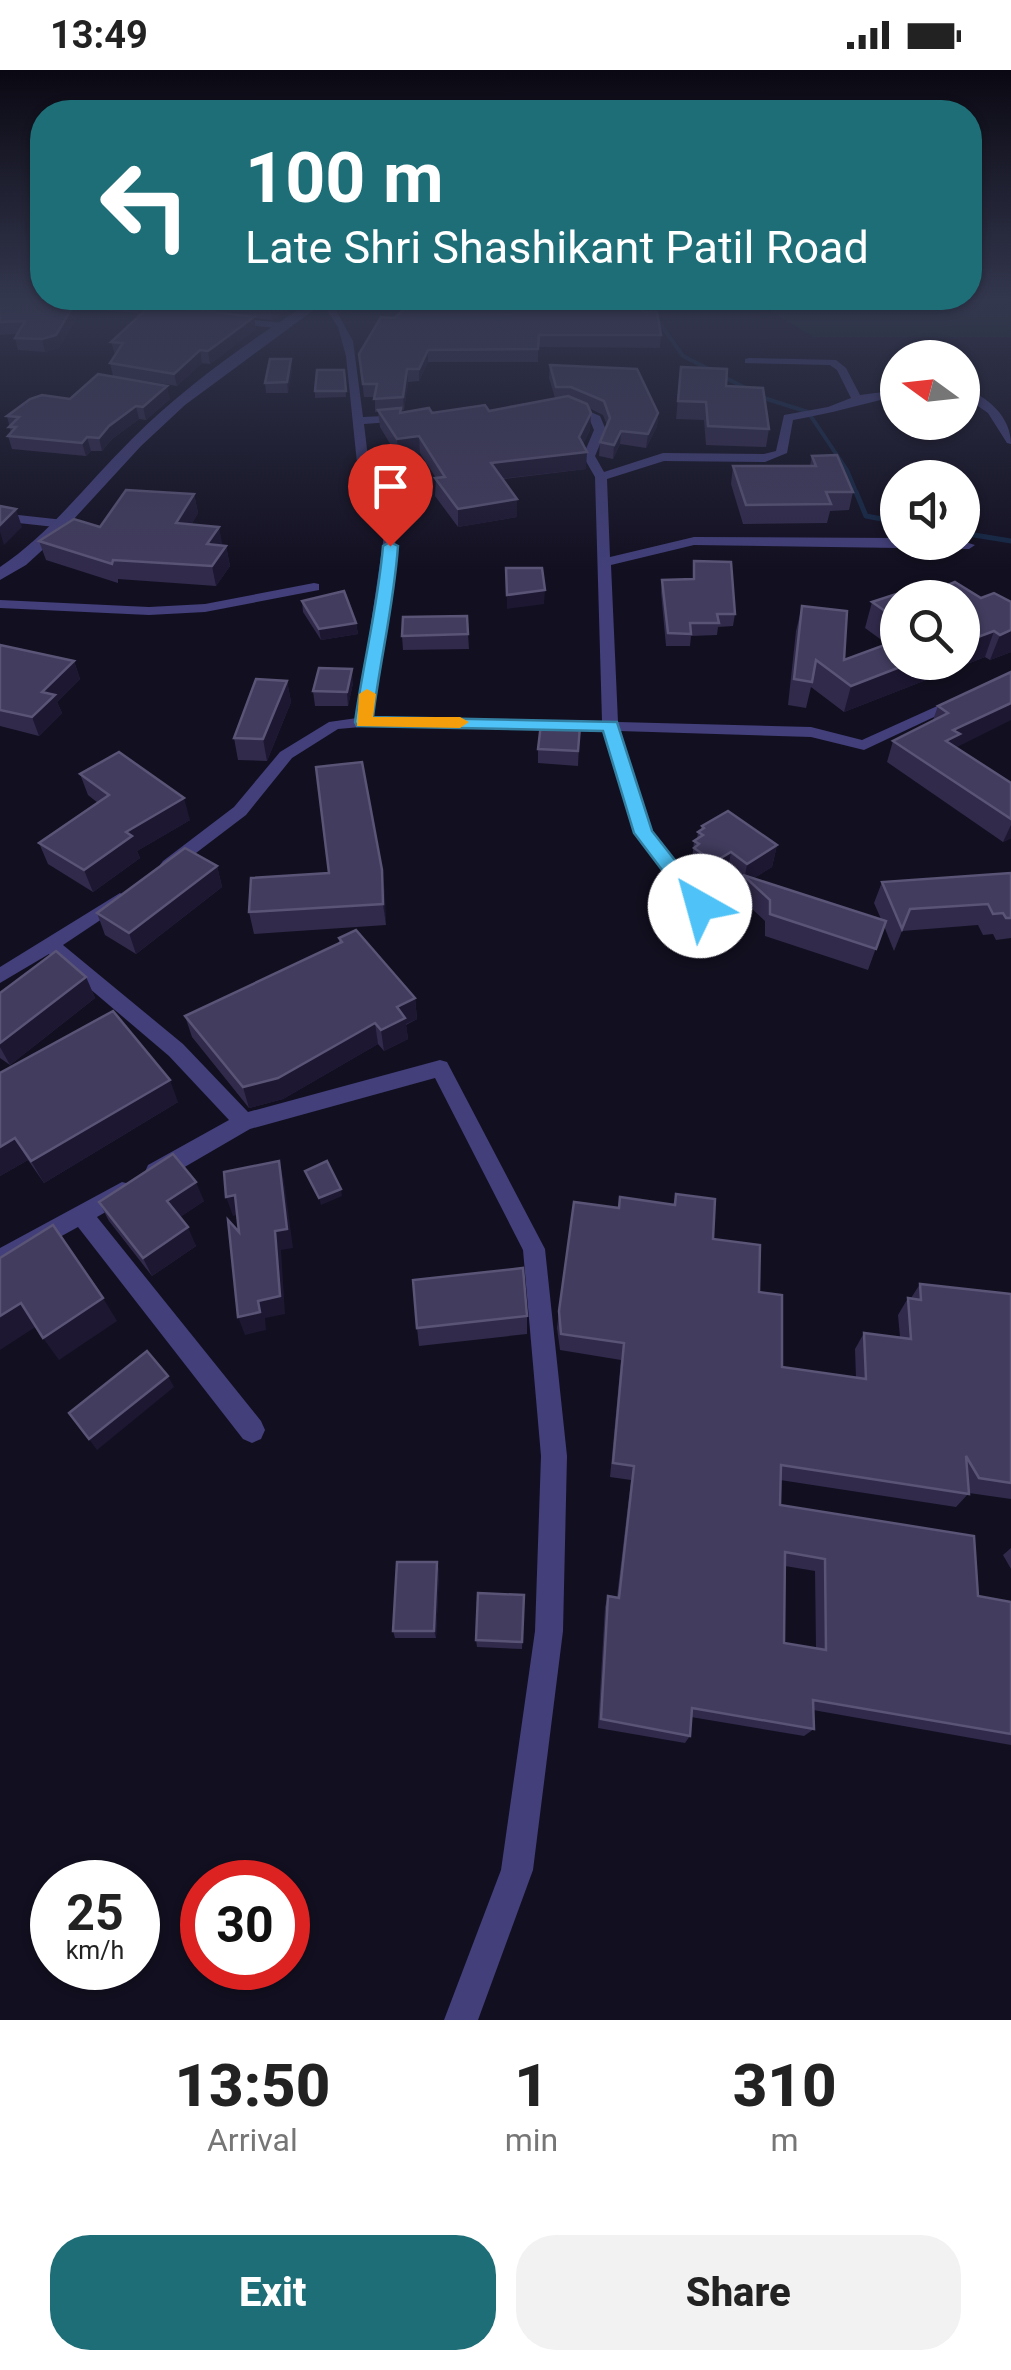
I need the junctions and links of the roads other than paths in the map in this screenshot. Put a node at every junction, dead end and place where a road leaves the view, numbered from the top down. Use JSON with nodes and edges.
{"nodes":[{"id":1,"x":194,"y":389,"type":"edge"},
{"id":2,"x":355,"y":389,"type":"edge"},
{"id":3,"x":850,"y":389,"type":"edge"},
{"id":4,"x":168,"y":392,"type":"edge"},
{"id":5,"x":880,"y":395,"type":"edge"},
{"id":6,"x":187,"y":396,"type":"junction"},
{"id":7,"x":980,"y":396,"type":"edge"},
{"id":8,"x":860,"y":398,"type":"junction"},
{"id":9,"x":550,"y":407,"type":"edge"},
{"id":10,"x":416,"y":417,"type":"edge"},
{"id":11,"x":358,"y":421,"type":"junction"},
{"id":12,"x":1011,"y":441,"type":"edge"},
{"id":13,"x":602,"y":477,"type":"junction"},
{"id":14,"x":0,"y":517,"type":"edge"},
{"id":15,"x":64,"y":524,"type":"junction"},
{"id":16,"x":880,"y":542,"type":"edge"},
{"id":17,"x":605,"y":562,"type":"junction"},
{"id":18,"x":0,"y":575,"type":"edge"},
{"id":19,"x":314,"y":587,"type":"dead end"},
{"id":20,"x":0,"y":604,"type":"edge"},
{"id":21,"x":978,"y":692,"type":"edge"},
{"id":22,"x":364,"y":722,"type":"junction"},
{"id":23,"x":610,"y":726,"type":"junction"},
{"id":24,"x":147,"y":882,"type":"edge"},
{"id":25,"x":131,"y":892,"type":"edge"},
{"id":26,"x":700,"y":906,"type":"dead end"},
{"id":27,"x":51,"y":946,"type":"junction"},
{"id":28,"x":0,"y":976,"type":"edge"},
{"id":29,"x":244,"y":1122,"type":"junction"},
{"id":30,"x":81,"y":1214,"type":"junction"},
{"id":31,"x":0,"y":1260,"type":"edge"},
{"id":32,"x":252,"y":1430,"type":"dead end"},
{"id":33,"x":462,"y":2020,"type":"edge"}],
"edges":[{"from":1,"to":6,"type":"street"},
{"from":2,"to":11,"type":"street"},
{"from":3,"to":8,"type":"street"},
{"from":4,"to":6,"type":"street"},
{"from":5,"to":8,"type":"street"},
{"from":6,"to":15,"type":"street"},
{"from":7,"to":12,"type":"street"},
{"from":8,"to":13,"type":"street"},
{"from":9,"to":13,"type":"street"},
{"from":10,"to":11,"type":"street"},
{"from":11,"to":22,"type":"street"},
{"from":13,"to":17,"type":"street"},
{"from":14,"to":15,"type":"street"},
{"from":15,"to":18,"type":"street"},
{"from":16,"to":17,"type":"street"},
{"from":17,"to":23,"type":"street"},
{"from":19,"to":20,"type":"street"},
{"from":21,"to":23,"type":"street"},
{"from":22,"to":23,"type":"street"},
{"from":22,"to":24,"type":"street"},
{"from":23,"to":26,"type":"street"},
{"from":25,"to":27,"type":"street"},
{"from":27,"to":28,"type":"street"},
{"from":27,"to":29,"type":"street"},
{"from":29,"to":30,"type":"street"},
{"from":29,"to":33,"type":"street"},
{"from":30,"to":31,"type":"street"},
{"from":30,"to":32,"type":"street"}]}
